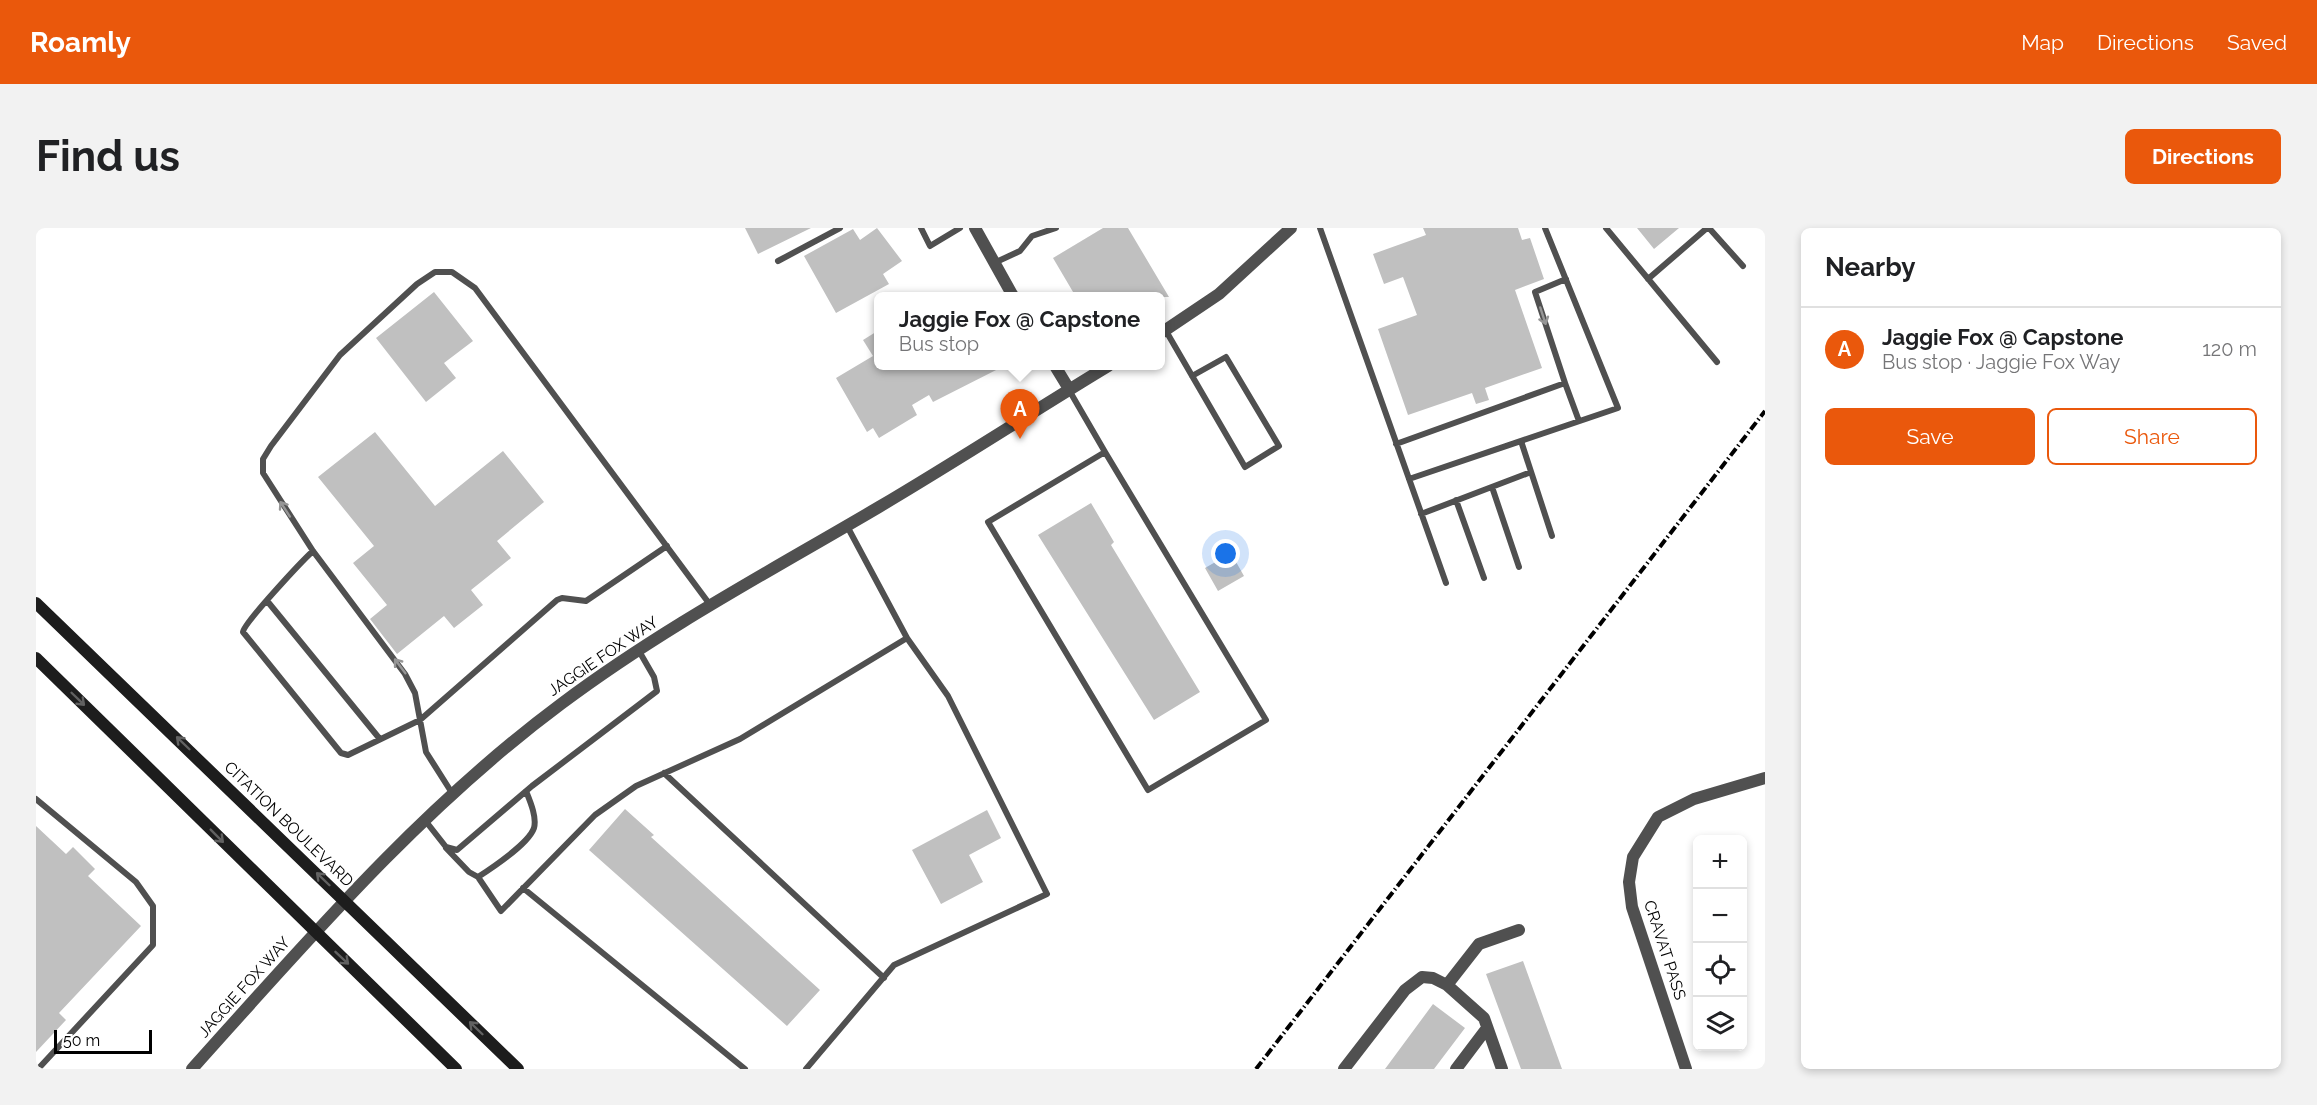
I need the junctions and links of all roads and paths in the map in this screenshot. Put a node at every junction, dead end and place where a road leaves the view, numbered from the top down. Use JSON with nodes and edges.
{"nodes":[{"id":1,"x":840,"y":228,"type":"edge"},
{"id":2,"x":921,"y":228,"type":"edge"},
{"id":3,"x":960,"y":228,"type":"edge"},
{"id":4,"x":975,"y":228,"type":"edge"},
{"id":5,"x":1056,"y":228,"type":"edge"},
{"id":6,"x":1320,"y":228,"type":"edge"},
{"id":7,"x":1545,"y":228,"type":"edge"},
{"id":8,"x":1606,"y":228,"type":"edge"},
{"id":9,"x":1708,"y":228,"type":"edge"},
{"id":10,"x":1286,"y":230,"type":"edge"},
{"id":11,"x":778,"y":261,"type":"dead end"},
{"id":12,"x":994,"y":263,"type":"junction"},
{"id":13,"x":1743,"y":266,"type":"dead end"},
{"id":14,"x":1566,"y":279,"type":"junction"},
{"id":15,"x":1648,"y":279,"type":"junction"},
{"id":16,"x":1010,"y":292,"type":"edge"},
{"id":17,"x":1165,"y":331,"type":"edge"},
{"id":18,"x":1165,"y":335,"type":"edge"},
{"id":19,"x":1717,"y":362,"type":"dead end"},
{"id":20,"x":1057,"y":370,"type":"edge"},
{"id":21,"x":1101,"y":370,"type":"edge"},
{"id":22,"x":1192,"y":376,"type":"junction"},
{"id":23,"x":1565,"y":383,"type":"junction"},
{"id":24,"x":1069,"y":389,"type":"junction"},
{"id":25,"x":1580,"y":421,"type":"junction"},
{"id":26,"x":1521,"y":441,"type":"junction"},
{"id":27,"x":1396,"y":444,"type":"junction"},
{"id":28,"x":1105,"y":452,"type":"junction"},
{"id":29,"x":1531,"y":472,"type":"junction"},
{"id":30,"x":1409,"y":479,"type":"junction"},
{"id":31,"x":1492,"y":486,"type":"junction"},
{"id":32,"x":1456,"y":500,"type":"junction"},
{"id":33,"x":1421,"y":514,"type":"junction"},
{"id":34,"x":847,"y":525,"type":"junction"},
{"id":35,"x":1552,"y":536,"type":"dead end"},
{"id":36,"x":667,"y":546,"type":"junction"},
{"id":37,"x":313,"y":551,"type":"junction"},
{"id":38,"x":1519,"y":567,"type":"dead end"},
{"id":39,"x":1484,"y":578,"type":"dead end"},
{"id":40,"x":1446,"y":583,"type":"dead end"},
{"id":41,"x":268,"y":602,"type":"junction"},
{"id":42,"x":36,"y":603,"type":"edge"},
{"id":43,"x":711,"y":606,"type":"junction"},
{"id":44,"x":907,"y":638,"type":"junction"},
{"id":45,"x":639,"y":651,"type":"junction"},
{"id":46,"x":36,"y":658,"type":"edge"},
{"id":47,"x":420,"y":720,"type":"junction"},
{"id":48,"x":379,"y":738,"type":"junction"},
{"id":49,"x":664,"y":773,"type":"junction"},
{"id":50,"x":1765,"y":777,"type":"edge"},
{"id":51,"x":526,"y":791,"type":"junction"},
{"id":52,"x":452,"y":793,"type":"junction"},
{"id":53,"x":36,"y":799,"type":"edge"},
{"id":54,"x":424,"y":819,"type":"junction"},
{"id":55,"x":446,"y":847,"type":"junction"},
{"id":56,"x":478,"y":877,"type":"junction"},
{"id":57,"x":524,"y":888,"type":"junction"},
{"id":58,"x":344,"y":899,"type":"junction"},
{"id":59,"x":1519,"y":930,"type":"dead end"},
{"id":60,"x":315,"y":933,"type":"junction"},
{"id":61,"x":884,"y":978,"type":"junction"},
{"id":62,"x":1447,"y":985,"type":"junction"},
{"id":63,"x":1487,"y":1028,"type":"junction"},
{"id":64,"x":38,"y":1069,"type":"edge"},
{"id":65,"x":192,"y":1069,"type":"edge"},
{"id":66,"x":456,"y":1069,"type":"edge"},
{"id":67,"x":518,"y":1069,"type":"edge"},
{"id":68,"x":745,"y":1069,"type":"edge"},
{"id":69,"x":806,"y":1069,"type":"edge"},
{"id":70,"x":1344,"y":1069,"type":"edge"},
{"id":71,"x":1456,"y":1069,"type":"edge"},
{"id":72,"x":1502,"y":1069,"type":"edge"},
{"id":73,"x":1686,"y":1069,"type":"edge"}],
"edges":[{"from":1,"to":11,"type":"lane"},
{"from":2,"to":3,"type":"lane"},
{"from":4,"to":12,"type":"street"},
{"from":5,"to":12,"type":"lane"},
{"from":6,"to":27,"type":"lane"},
{"from":7,"to":14,"type":"lane"},
{"from":8,"to":15,"type":"lane"},
{"from":9,"to":13,"type":"lane"},
{"from":9,"to":15,"type":"lane"},
{"from":10,"to":17,"type":"street"},
{"from":12,"to":16,"type":"street"},
{"from":14,"to":23,"type":"lane","one_way":true},
{"from":14,"to":25,"type":"lane"},
{"from":15,"to":19,"type":"lane"},
{"from":18,"to":22,"type":"lane"},
{"from":20,"to":24,"type":"street"},
{"from":21,"to":24,"type":"street","name":"JAGGIE FOX WAY"},
{"from":22,"to":22,"type":"lane"},
{"from":23,"to":25,"type":"lane"},
{"from":23,"to":27,"type":"lane"},
{"from":24,"to":28,"type":"lane"},
{"from":24,"to":34,"type":"street","name":"JAGGIE FOX WAY"},
{"from":25,"to":26,"type":"lane"},
{"from":26,"to":29,"type":"lane"},
{"from":26,"to":30,"type":"lane"},
{"from":27,"to":30,"type":"lane"},
{"from":28,"to":28,"type":"lane"},
{"from":29,"to":31,"type":"lane"},
{"from":29,"to":35,"type":"lane"},
{"from":30,"to":33,"type":"lane"},
{"from":31,"to":32,"type":"lane"},
{"from":31,"to":38,"type":"lane"},
{"from":32,"to":33,"type":"lane"},
{"from":32,"to":39,"type":"lane"},
{"from":33,"to":40,"type":"lane"},
{"from":34,"to":43,"type":"street","name":"JAGGIE FOX WAY"},
{"from":34,"to":44,"type":"lane"},
{"from":37,"to":36,"type":"lane","one_way":true},
{"from":36,"to":43,"type":"lane"},
{"from":36,"to":47,"type":"lane"},
{"from":37,"to":41,"type":"lane"},
{"from":47,"to":37,"type":"lane","one_way":true},
{"from":41,"to":48,"type":"lane"},
{"from":41,"to":48,"type":"lane"},
{"from":58,"to":42,"type":"main road","name":"CITATION BOULEVARD","one_way":true},
{"from":43,"to":45,"type":"street","name":"JAGGIE FOX WAY"},
{"from":44,"to":49,"type":"lane"},
{"from":44,"to":61,"type":"lane"},
{"from":45,"to":51,"type":"lane"},
{"from":45,"to":52,"type":"street","name":"JAGGIE FOX WAY"},
{"from":46,"to":60,"type":"main road","one_way":true},
{"from":47,"to":48,"type":"lane"},
{"from":47,"to":52,"type":"lane"},
{"from":49,"to":57,"type":"lane"},
{"from":49,"to":61,"type":"lane"},
{"from":50,"to":73,"type":"street","name":"CRAVAT PASS"},
{"from":51,"to":55,"type":"lane"},
{"from":51,"to":56,"type":"lane"},
{"from":52,"to":54,"type":"street","name":"JAGGIE FOX WAY"},
{"from":53,"to":64,"type":"lane"},
{"from":54,"to":55,"type":"lane"},
{"from":54,"to":58,"type":"street","name":"JAGGIE FOX WAY"},
{"from":55,"to":56,"type":"lane"},
{"from":56,"to":57,"type":"lane"},
{"from":57,"to":68,"type":"lane"},
{"from":58,"to":60,"type":"street","name":"JAGGIE FOX WAY"},
{"from":67,"to":58,"type":"main road","name":"CITATION BOULEVARD","one_way":true},
{"from":59,"to":62,"type":"street"},
{"from":60,"to":65,"type":"street","name":"JAGGIE FOX WAY"},
{"from":60,"to":66,"type":"main road","one_way":true},
{"from":61,"to":69,"type":"lane"},
{"from":62,"to":63,"type":"street"},
{"from":62,"to":70,"type":"street"},
{"from":63,"to":71,"type":"street"},
{"from":63,"to":72,"type":"street"}]}
